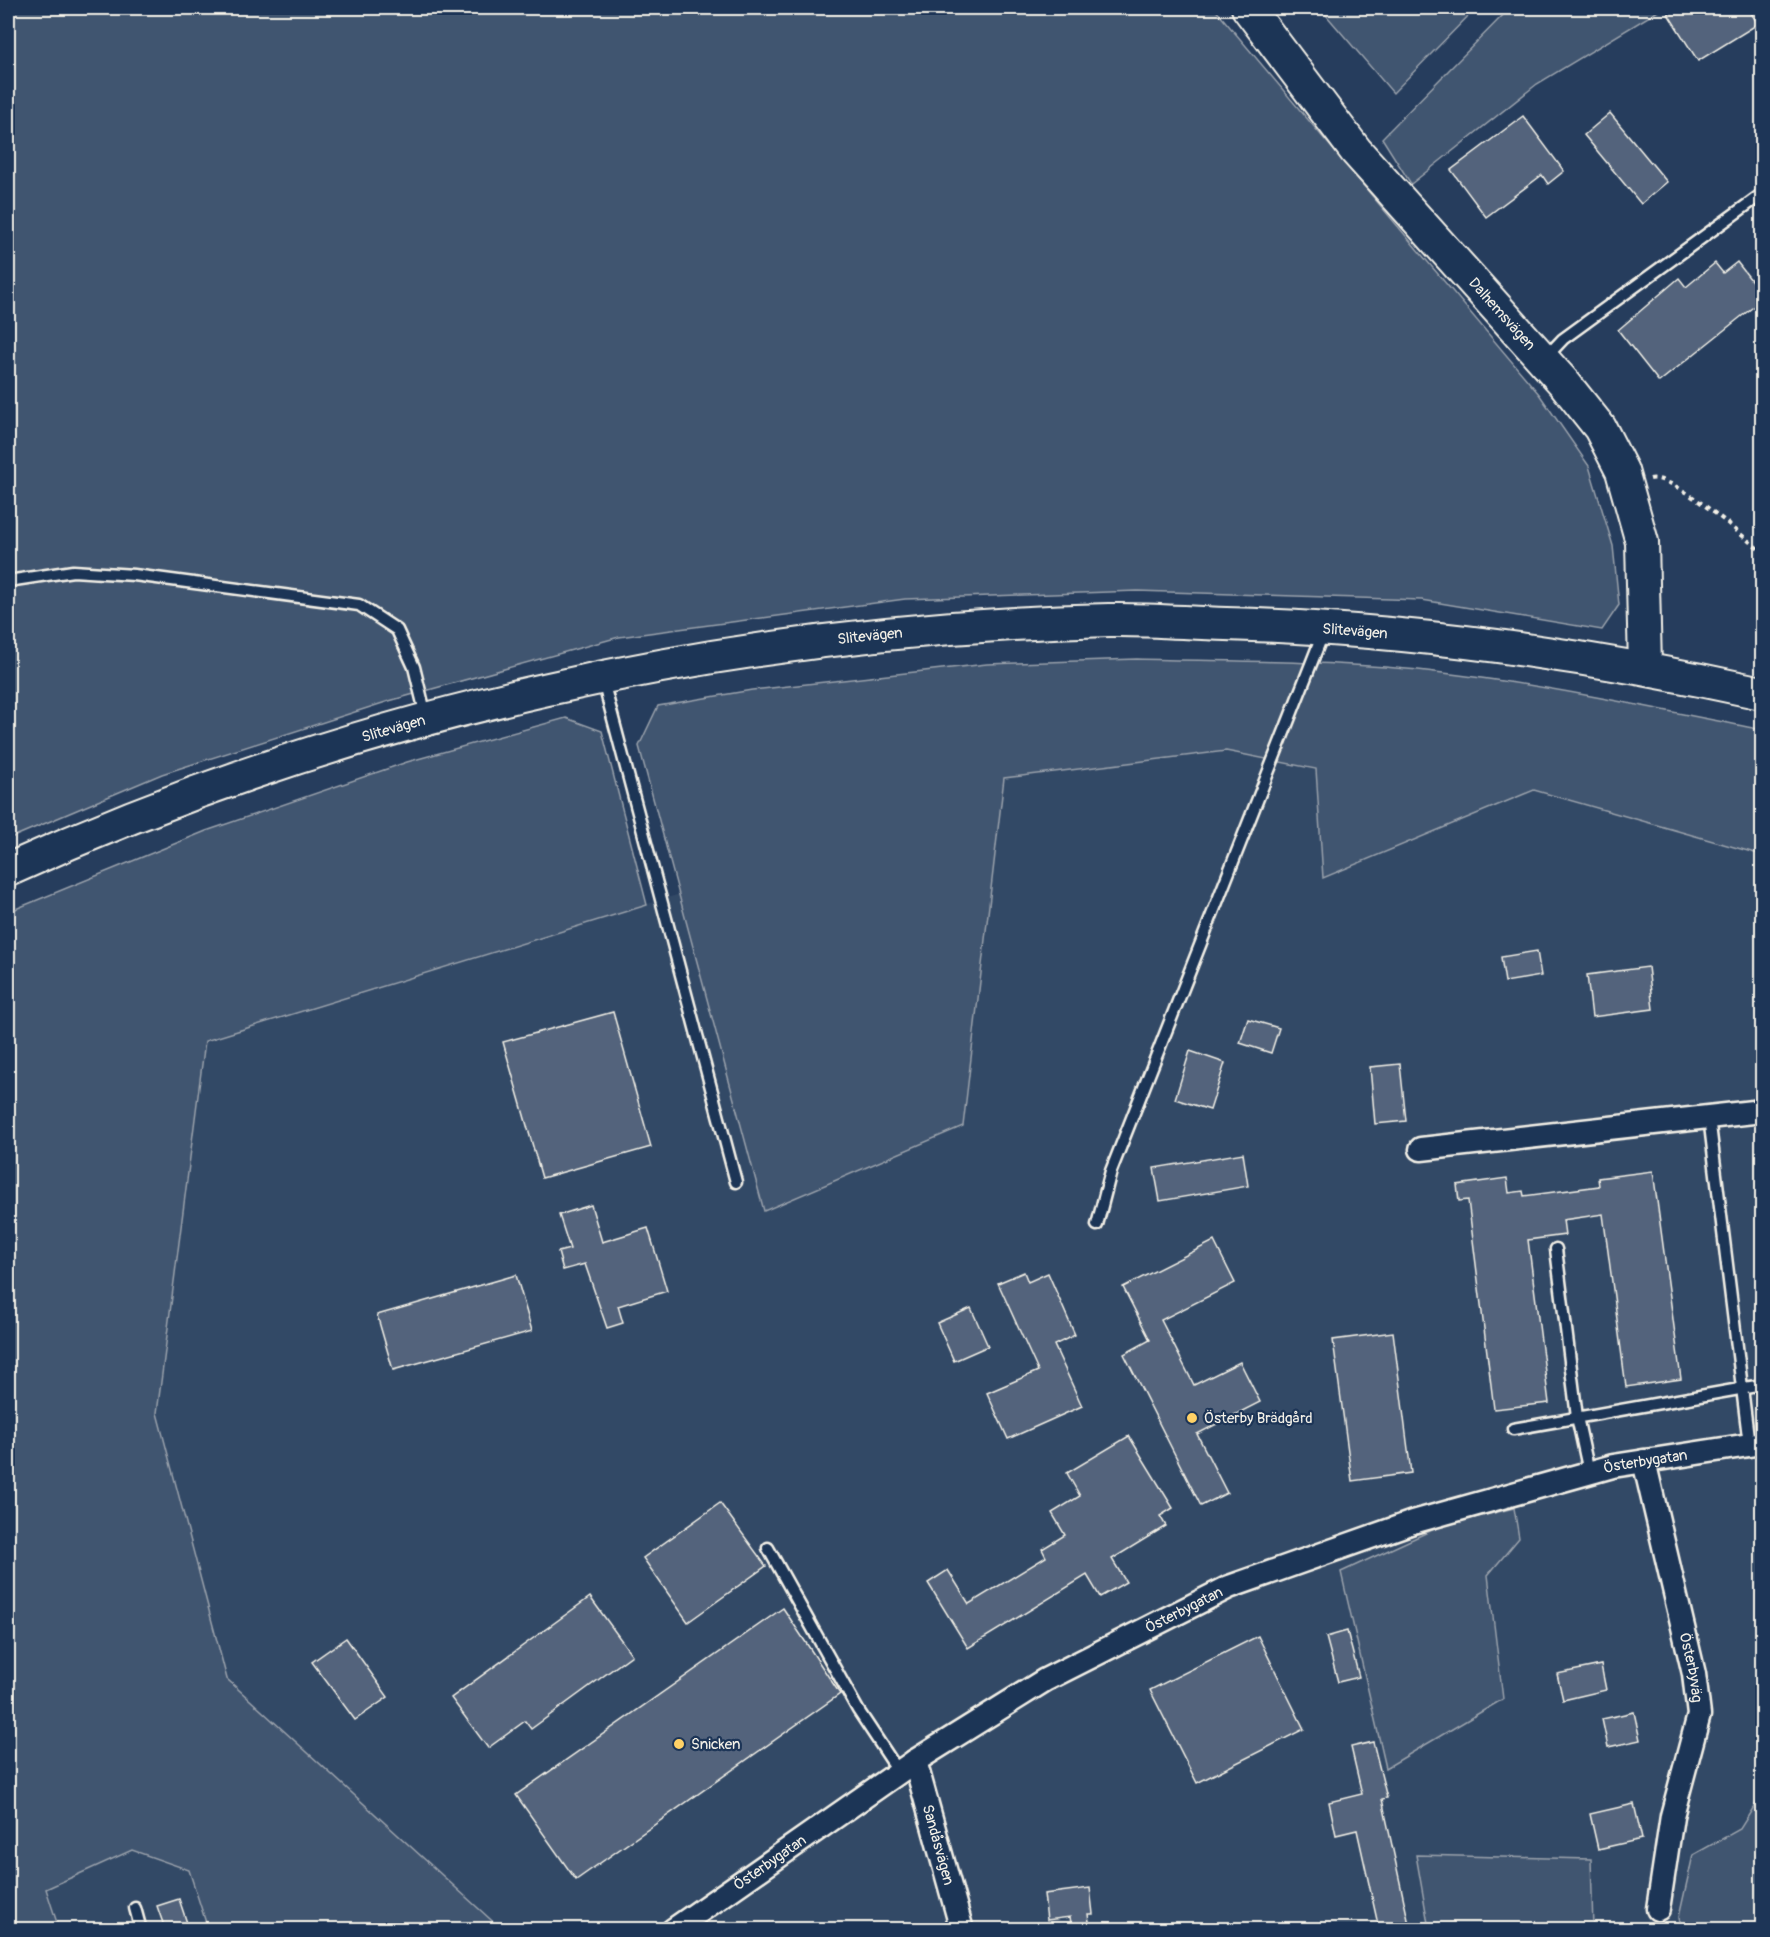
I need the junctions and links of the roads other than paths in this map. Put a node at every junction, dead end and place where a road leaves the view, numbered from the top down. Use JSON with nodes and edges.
{"nodes":[{"id":1,"x":1248,"y":8,"type":"edge"},
{"id":2,"x":1762,"y":194,"type":"edge"},
{"id":3,"x":1543,"y":360,"type":"junction"},
{"id":4,"x":8,"y":581,"type":"edge"},
{"id":5,"x":1326,"y":627,"type":"junction"},
{"id":6,"x":1645,"y":667,"type":"junction"},
{"id":7,"x":602,"y":678,"type":"junction"},
{"id":8,"x":1762,"y":693,"type":"edge"},
{"id":9,"x":427,"y":719,"type":"junction"},
{"id":10,"x":8,"y":870,"type":"edge"},
{"id":11,"x":1762,"y":1111,"type":"edge"},
{"id":12,"x":1709,"y":1117,"type":"junction"},
{"id":13,"x":1420,"y":1149,"type":"dead end"},
{"id":14,"x":736,"y":1182,"type":"dead end"},
{"id":15,"x":1097,"y":1225,"type":"dead end"},
{"id":16,"x":1556,"y":1249,"type":"dead end"},
{"id":17,"x":1762,"y":1385,"type":"edge"},
{"id":18,"x":1742,"y":1388,"type":"junction"},
{"id":19,"x":1576,"y":1417,"type":"junction"},
{"id":20,"x":1513,"y":1429,"type":"dead end"},
{"id":21,"x":1756,"y":1444,"type":"edge"},
{"id":22,"x":1644,"y":1461,"type":"junction"},
{"id":23,"x":1589,"y":1472,"type":"junction"},
{"id":24,"x":768,"y":1548,"type":"dead end"},
{"id":25,"x":907,"y":1767,"type":"junction"},
{"id":26,"x":135,"y":1908,"type":"dead end"},
{"id":27,"x":1658,"y":1909,"type":"dead end"},
{"id":28,"x":141,"y":1929,"type":"edge"},
{"id":29,"x":673,"y":1929,"type":"edge"},
{"id":30,"x":962,"y":1929,"type":"edge"}],
"edges":[{"from":1,"to":3,"type":"main road","name":"Dalhemsvägen"},
{"from":2,"to":3,"type":"lane"},
{"from":3,"to":6,"type":"main road","name":"Dalhemsvägen"},
{"from":4,"to":9,"type":"lane"},
{"from":5,"to":6,"type":"main road","name":"Slitevägen"},
{"from":5,"to":7,"type":"main road","name":"Slitevägen"},
{"from":5,"to":15,"type":"lane"},
{"from":6,"to":8,"type":"main road","name":"Slitevägen"},
{"from":7,"to":9,"type":"main road","name":"Slitevägen"},
{"from":7,"to":14,"type":"lane"},
{"from":9,"to":10,"type":"main road","name":"Slitevägen"},
{"from":11,"to":12,"type":"street"},
{"from":12,"to":13,"type":"street"},
{"from":12,"to":18,"type":"lane"},
{"from":16,"to":19,"type":"lane"},
{"from":17,"to":18,"type":"lane"},
{"from":18,"to":19,"type":"lane"},
{"from":18,"to":21,"type":"lane"},
{"from":19,"to":20,"type":"lane"},
{"from":19,"to":23,"type":"lane"},
{"from":21,"to":22,"type":"street","name":"Österbygatan"},
{"from":22,"to":23,"type":"street","name":"Österbygatan"},
{"from":22,"to":27,"type":"street","name":"Österbyväg"},
{"from":23,"to":25,"type":"street","name":"Österbygatan"},
{"from":24,"to":25,"type":"lane"},
{"from":25,"to":29,"type":"street","name":"Österbygatan"},
{"from":25,"to":30,"type":"street","name":"Sandåsvägen"},
{"from":26,"to":28,"type":"lane"}]}
